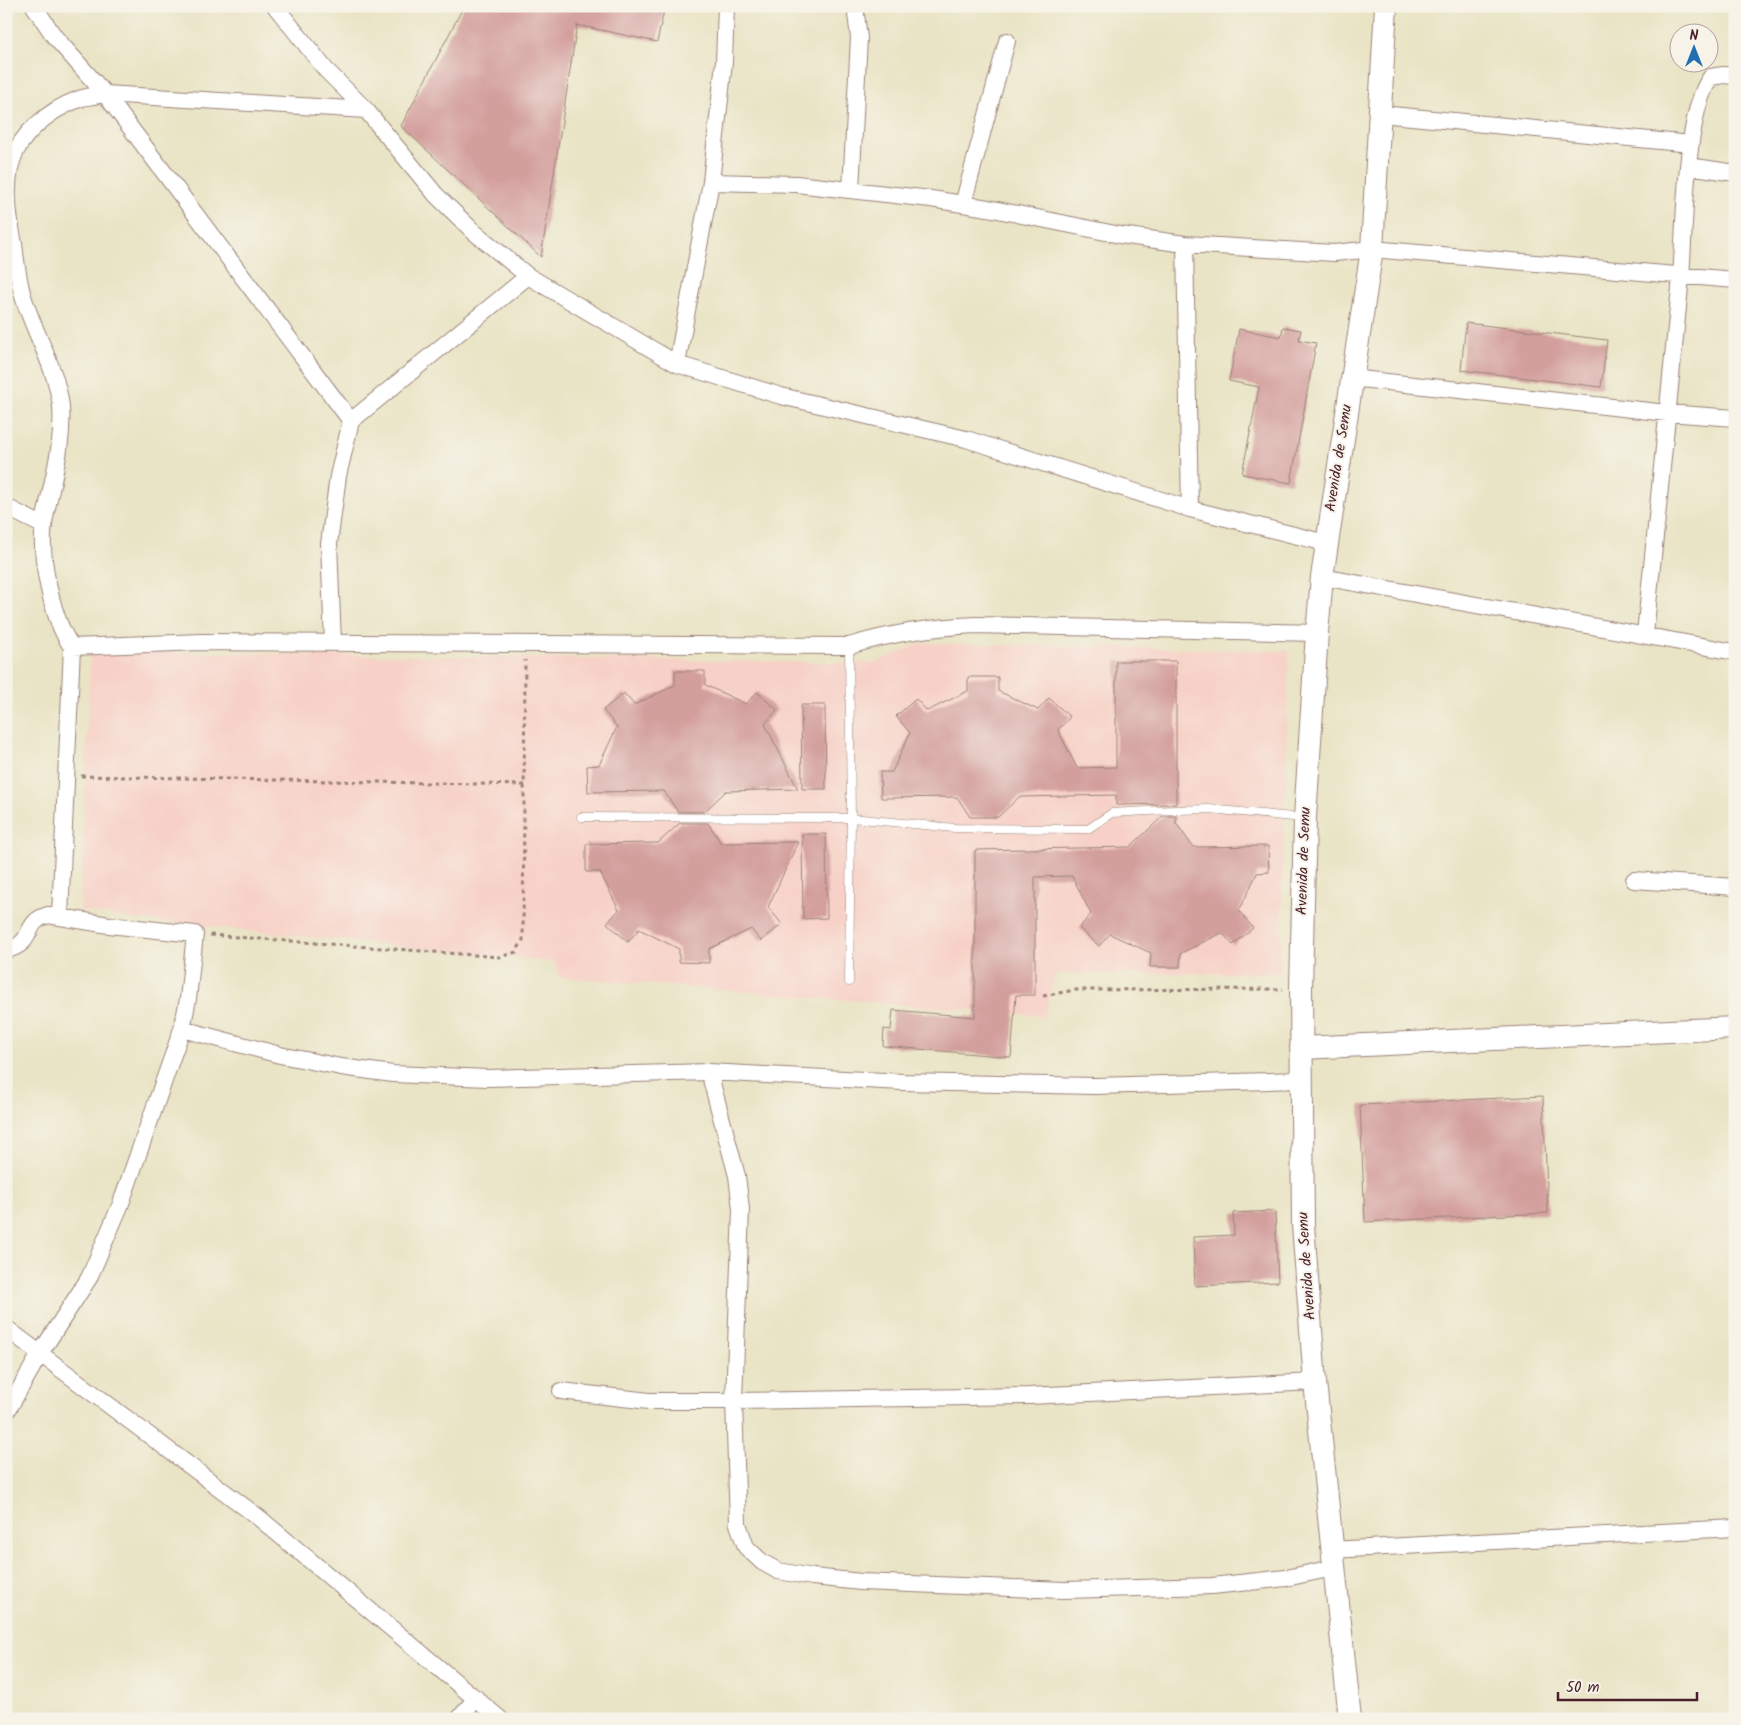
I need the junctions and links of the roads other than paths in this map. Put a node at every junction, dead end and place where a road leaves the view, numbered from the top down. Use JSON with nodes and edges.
{"nodes":[{"id":1,"x":34,"y":6,"type":"edge"},
{"id":2,"x":726,"y":6,"type":"edge"},
{"id":3,"x":855,"y":6,"type":"edge"},
{"id":4,"x":1386,"y":6,"type":"edge"},
{"id":5,"x":281,"y":10,"type":"edge"},
{"id":6,"x":1007,"y":40,"type":"dead end"},
{"id":7,"x":1735,"y":76,"type":"edge"},
{"id":8,"x":105,"y":94,"type":"junction"},
{"id":9,"x":366,"y":110,"type":"junction"},
{"id":10,"x":1382,"y":114,"type":"junction"},
{"id":11,"x":1691,"y":144,"type":"junction"},
{"id":12,"x":1688,"y":166,"type":"junction"},
{"id":13,"x":1735,"y":173,"type":"edge"},
{"id":14,"x":711,"y":182,"type":"junction"},
{"id":15,"x":851,"y":189,"type":"junction"},
{"id":16,"x":963,"y":204,"type":"junction"},
{"id":17,"x":1185,"y":244,"type":"junction"},
{"id":18,"x":1372,"y":249,"type":"junction"},
{"id":19,"x":528,"y":276,"type":"junction"},
{"id":20,"x":1681,"y":276,"type":"junction"},
{"id":21,"x":1735,"y":280,"type":"edge"},
{"id":22,"x":677,"y":364,"type":"junction"},
{"id":23,"x":1351,"y":378,"type":"junction"},
{"id":24,"x":1667,"y":413,"type":"junction"},
{"id":25,"x":1735,"y":418,"type":"edge"},
{"id":26,"x":351,"y":421,"type":"junction"},
{"id":27,"x":6,"y":507,"type":"edge"},
{"id":28,"x":1190,"y":509,"type":"junction"},
{"id":29,"x":44,"y":526,"type":"junction"},
{"id":30,"x":1326,"y":543,"type":"junction"},
{"id":31,"x":1322,"y":577,"type":"junction"},
{"id":32,"x":1316,"y":634,"type":"junction"},
{"id":33,"x":1645,"y":634,"type":"junction"},
{"id":34,"x":333,"y":643,"type":"junction"},
{"id":35,"x":849,"y":646,"type":"junction"},
{"id":36,"x":72,"y":647,"type":"junction"},
{"id":37,"x":1735,"y":652,"type":"edge"},
{"id":38,"x":581,"y":817,"type":"dead end"},
{"id":39,"x":851,"y":818,"type":"junction"},
{"id":40,"x":1304,"y":818,"type":"junction"},
{"id":41,"x":1634,"y":880,"type":"dead end"},
{"id":42,"x":1735,"y":887,"type":"edge"},
{"id":43,"x":60,"y":916,"type":"junction"},
{"id":44,"x":6,"y":950,"type":"edge"},
{"id":45,"x":849,"y":982,"type":"dead end"},
{"id":46,"x":1735,"y":1028,"type":"edge"},
{"id":47,"x":182,"y":1029,"type":"junction"},
{"id":48,"x":1301,"y":1048,"type":"junction"},
{"id":49,"x":710,"y":1072,"type":"junction"},
{"id":50,"x":1301,"y":1080,"type":"junction"},
{"id":51,"x":6,"y":1328,"type":"edge"},
{"id":52,"x":41,"y":1352,"type":"junction"},
{"id":53,"x":1315,"y":1382,"type":"junction"},
{"id":54,"x":560,"y":1391,"type":"dead end"},
{"id":55,"x":734,"y":1400,"type":"junction"},
{"id":56,"x":6,"y":1413,"type":"edge"},
{"id":57,"x":1735,"y":1528,"type":"edge"},
{"id":58,"x":1332,"y":1559,"type":"junction"},
{"id":59,"x":476,"y":1698,"type":"junction"},
{"id":60,"x":459,"y":1719,"type":"edge"},
{"id":61,"x":500,"y":1719,"type":"edge"},
{"id":62,"x":1350,"y":1719,"type":"edge"}],
"edges":[{"from":1,"to":8,"type":"street"},
{"from":2,"to":14,"type":"street"},
{"from":3,"to":15,"type":"street"},
{"from":4,"to":10,"type":"main road","name":"Avenida de Semu"},
{"from":5,"to":9,"type":"street"},
{"from":6,"to":16,"type":"street"},
{"from":7,"to":11,"type":"street"},
{"from":8,"to":9,"type":"street"},
{"from":8,"to":26,"type":"street"},
{"from":8,"to":29,"type":"street"},
{"from":9,"to":19,"type":"street"},
{"from":10,"to":11,"type":"street"},
{"from":10,"to":18,"type":"main road","name":"Avenida de Semu"},
{"from":11,"to":12,"type":"street"},
{"from":12,"to":13,"type":"street"},
{"from":12,"to":20,"type":"street"},
{"from":14,"to":15,"type":"street"},
{"from":14,"to":22,"type":"street"},
{"from":15,"to":16,"type":"street"},
{"from":16,"to":17,"type":"street"},
{"from":17,"to":18,"type":"street"},
{"from":17,"to":28,"type":"street"},
{"from":18,"to":20,"type":"street"},
{"from":18,"to":23,"type":"main road","name":"Avenida de Semu"},
{"from":19,"to":22,"type":"street"},
{"from":19,"to":26,"type":"street"},
{"from":20,"to":21,"type":"street"},
{"from":20,"to":24,"type":"street"},
{"from":22,"to":28,"type":"street"},
{"from":23,"to":24,"type":"street"},
{"from":23,"to":30,"type":"main road","name":"Avenida de Semu"},
{"from":24,"to":25,"type":"street"},
{"from":24,"to":33,"type":"street"},
{"from":26,"to":34,"type":"street"},
{"from":27,"to":29,"type":"street"},
{"from":28,"to":30,"type":"street"},
{"from":29,"to":36,"type":"street"},
{"from":30,"to":31,"type":"main road","name":"Avenida de Semu"},
{"from":31,"to":32,"type":"main road","name":"Avenida de Semu"},
{"from":31,"to":33,"type":"street"},
{"from":32,"to":35,"type":"street"},
{"from":32,"to":40,"type":"main road","name":"Avenida de Semu"},
{"from":33,"to":37,"type":"street"},
{"from":34,"to":35,"type":"street"},
{"from":34,"to":36,"type":"street"},
{"from":35,"to":39,"type":"lane"},
{"from":36,"to":43,"type":"street"},
{"from":38,"to":39,"type":"lane"},
{"from":39,"to":40,"type":"lane"},
{"from":39,"to":45,"type":"lane"},
{"from":40,"to":48,"type":"main road","name":"Avenida de Semu"},
{"from":41,"to":42,"type":"street"},
{"from":43,"to":44,"type":"street"},
{"from":43,"to":47,"type":"street"},
{"from":46,"to":48,"type":"main road"},
{"from":47,"to":49,"type":"street"},
{"from":47,"to":52,"type":"street"},
{"from":48,"to":50,"type":"main road","name":"Avenida de Semu"},
{"from":49,"to":50,"type":"street"},
{"from":49,"to":55,"type":"street"},
{"from":50,"to":53,"type":"main road","name":"Avenida de Semu"},
{"from":51,"to":52,"type":"street"},
{"from":52,"to":56,"type":"street"},
{"from":52,"to":59,"type":"street"},
{"from":53,"to":55,"type":"street"},
{"from":53,"to":58,"type":"main road","name":"Avenida de Semu"},
{"from":54,"to":55,"type":"street"},
{"from":55,"to":58,"type":"street"},
{"from":57,"to":58,"type":"street"},
{"from":58,"to":62,"type":"main road","name":"Avenida de Semu"},
{"from":59,"to":60,"type":"street"},
{"from":59,"to":61,"type":"street"}]}
